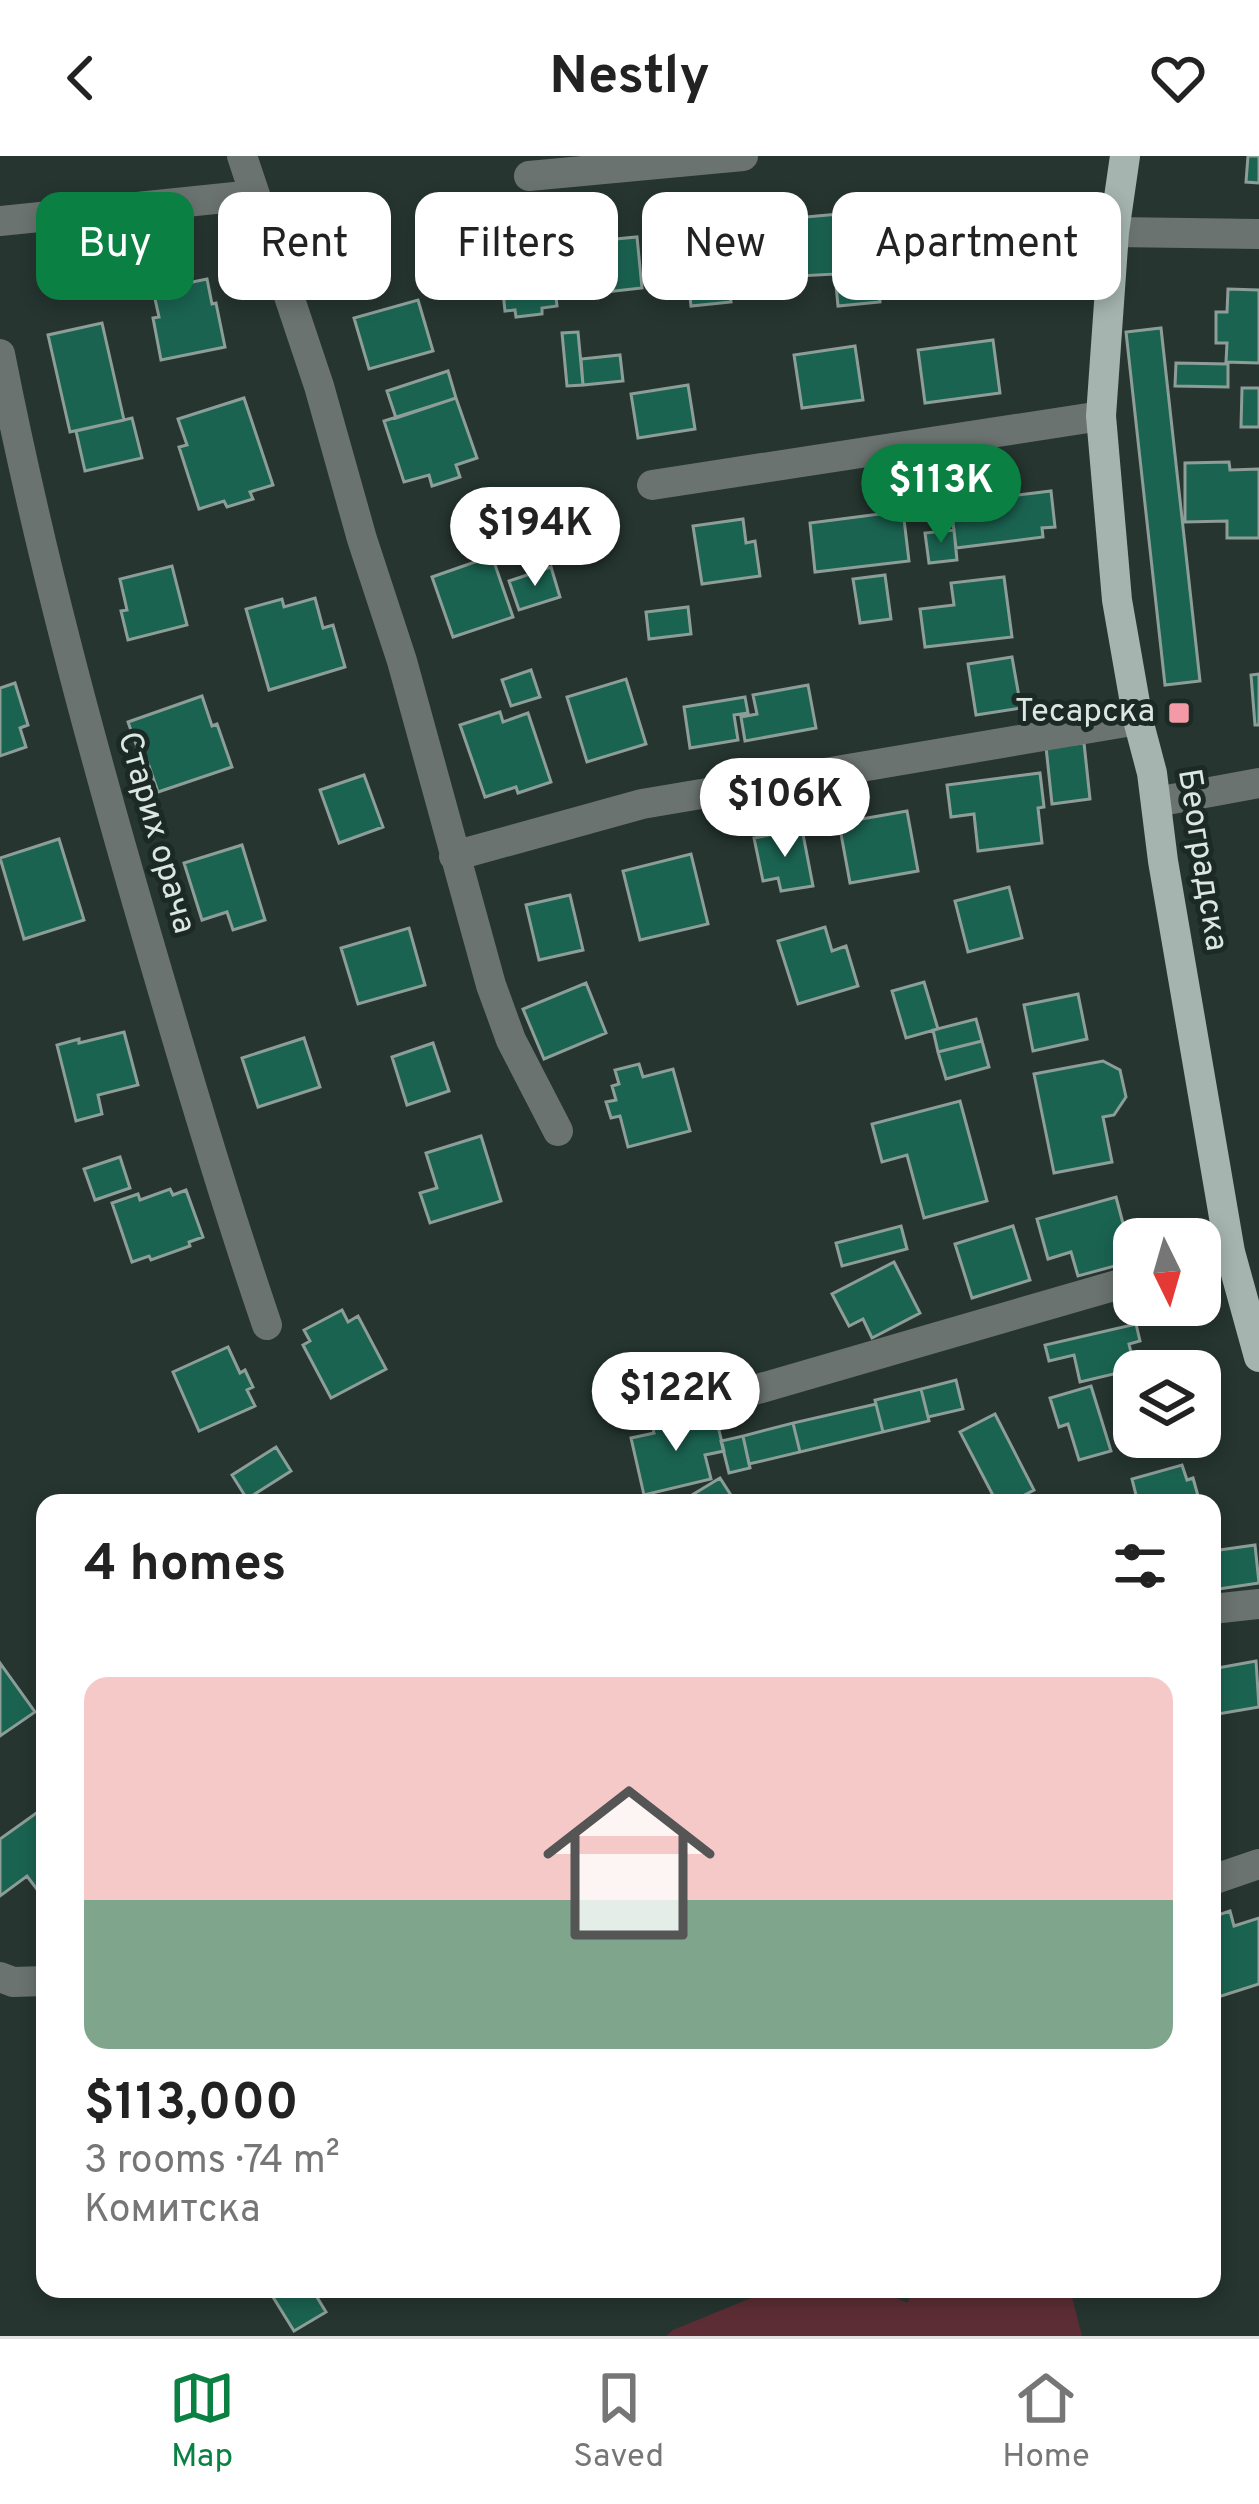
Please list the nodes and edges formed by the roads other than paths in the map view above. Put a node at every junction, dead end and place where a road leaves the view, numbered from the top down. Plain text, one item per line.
1 (242, 156) edge
2 (743, 156) edge
3 (1125, 156) edge
4 (530, 176) dead end
5 (253, 192) edge
6 (1120, 192) edge
7 (218, 199) edge
8 (0, 221) edge
9 (1121, 232) edge
10 (1259, 234) edge
11 (290, 300) edge
12 (1109, 300) edge
13 (0, 354) edge
14 (1101, 416) junction
15 (652, 484) dead end
16 (1138, 720) junction
17 (1259, 783) edge
18 (1156, 802) junction
19 (454, 856) junction
20 (558, 1130) dead end
21 (1230, 1252) junction
22 (1221, 1255) edge
23 (1113, 1286) edge
24 (267, 1325) dead end
25 (1259, 1357) edge
26 (744, 1393) dead end
27 (1259, 1604) edge
28 (1221, 1608) edge
29 (1259, 1864) edge
30 (1221, 1877) edge
31 (0, 1977) edge
32 (36, 1981) edge

1 - 5 street
2 - 4 street
3 - 6 main road, Београдска
7 - 8 street
9 - 10 street
11 - 19 street
12 - 14 main road, Београдска
13 - 24 street, Старих орача
14 - 15 street
14 - 16 main road, Београдска
16 - 18 main road, Београдска
16 - 19 street
17 - 18 street
18 - 21 main road, Београдска
19 - 20 street
21 - 22 street
21 - 25 main road, Београдска
23 - 26 street
27 - 28 street
29 - 30 street
31 - 32 street

